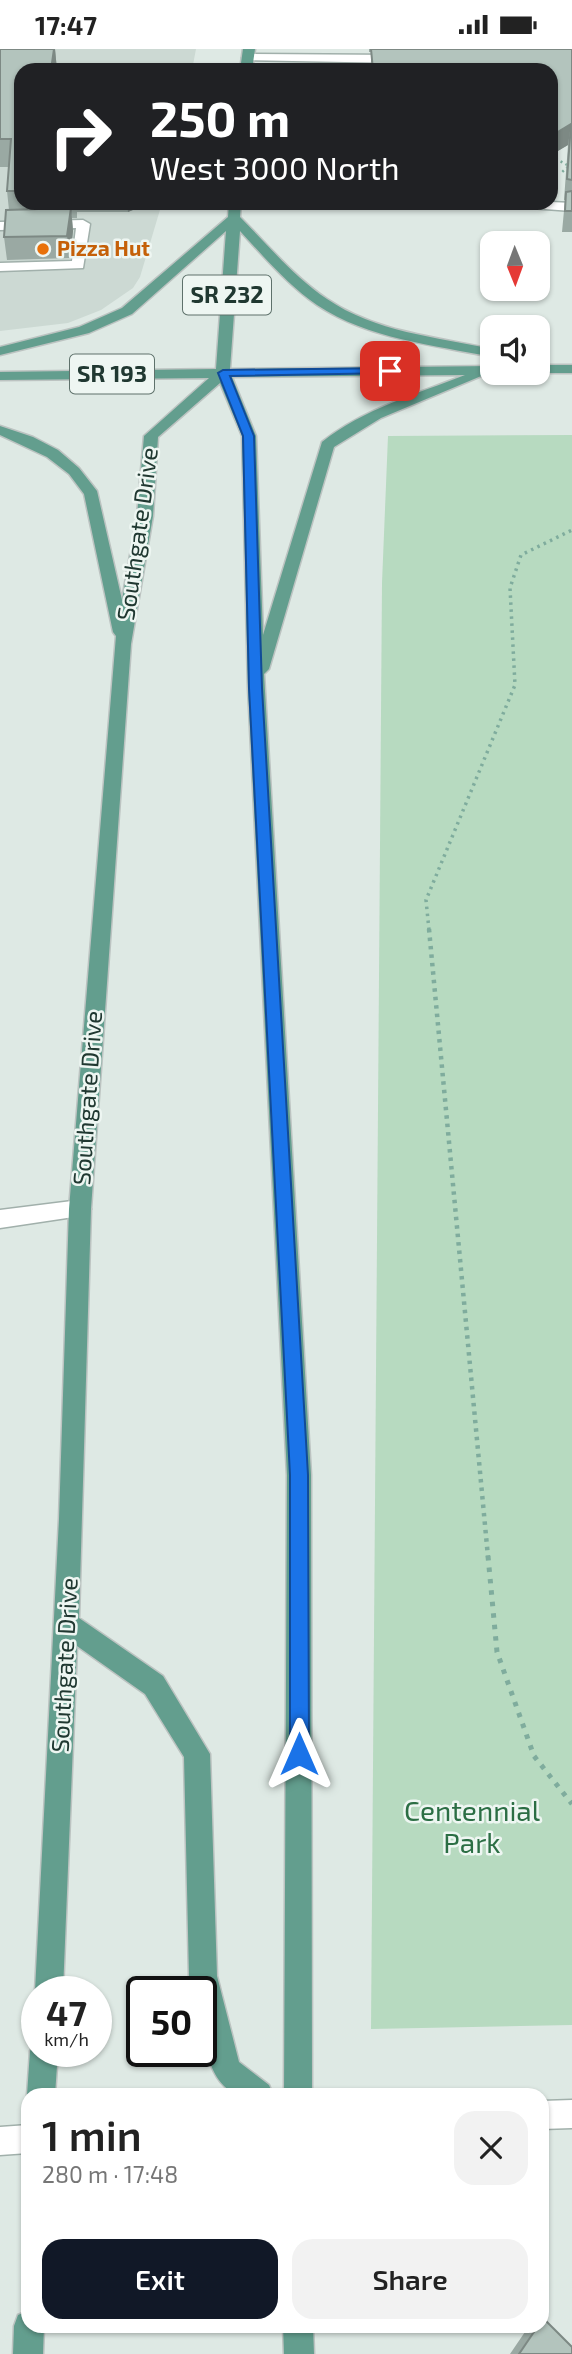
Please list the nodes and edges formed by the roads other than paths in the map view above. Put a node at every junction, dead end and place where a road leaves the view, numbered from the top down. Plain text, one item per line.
1 (248, 59) edge
2 (413, 59) edge
3 (235, 210) edge
4 (234, 218) junction
5 (0, 226) edge
6 (0, 267) edge
7 (480, 350) edge
8 (0, 351) edge
9 (550, 366) edge
10 (550, 369) edge
11 (568, 369) edge
12 (480, 370) edge
13 (223, 373) junction
14 (480, 375) edge
15 (0, 376) edge
16 (0, 430) edge
17 (123, 644) junction
18 (256, 688) junction
19 (80, 1209) junction
20 (0, 1219) edge
21 (67, 1624) junction
22 (50, 1976) edge
23 (43, 2067) edge
24 (41, 2088) edge
25 (250, 2088) edge
26 (298, 2088) edge
27 (572, 2114) edge
28 (549, 2115) edge
29 (21, 2140) edge
30 (0, 2141) edge
31 (29, 2333) edge
32 (298, 2333) edge
33 (28, 2354) edge
34 (299, 2354) edge

1 - 2 lane
3 - 4 main road, SR 232
4 - 7 main road
4 - 8 main road
4 - 13 main road, SR 232
5 - 6 lane
9 - 11 main road
10 - 11 main road
12 - 13 main road, SR 193
13 - 15 main road, SR 193
13 - 17 main road, Southgate Drive
13 - 18 main road, SR 232
14 - 18 main road
16 - 17 main road
17 - 19 main road, Southgate Drive
18 - 26 main road, SR 232
19 - 20 lane
19 - 21 main road, Southgate Drive
21 - 22 main road, Southgate Drive
21 - 25 main road
23 - 24 main road
27 - 28 lane
29 - 30 lane
31 - 33 main road
32 - 34 main road

